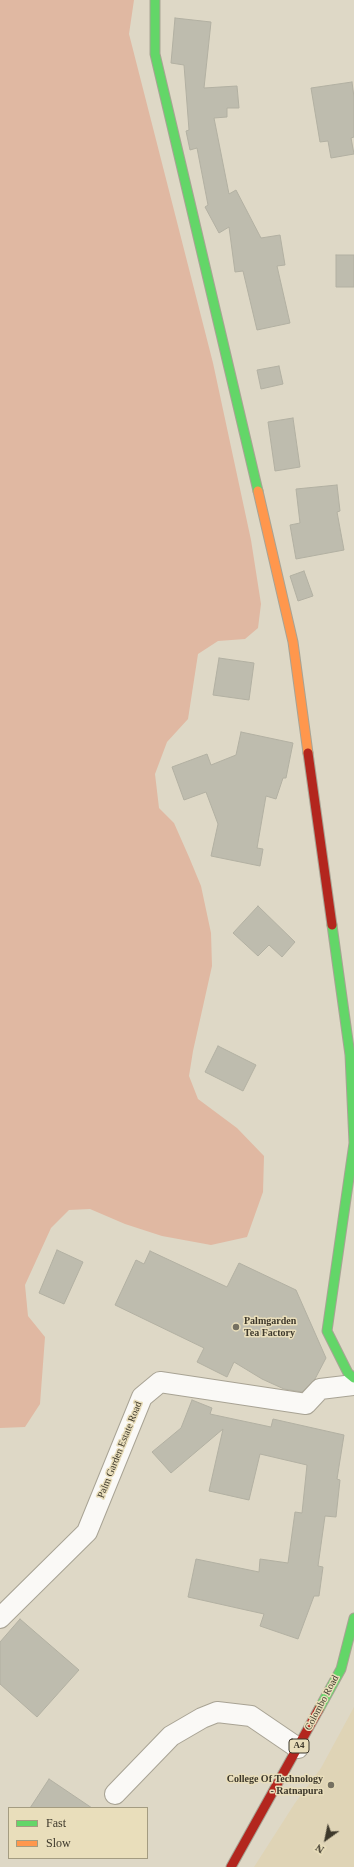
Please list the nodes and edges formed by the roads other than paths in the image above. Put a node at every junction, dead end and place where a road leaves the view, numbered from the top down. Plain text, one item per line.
1 (155, 0) edge
2 (354, 1378) edge
3 (354, 1385) edge
4 (0, 1618) edge
5 (354, 1618) edge
6 (298, 1748) junction
7 (115, 1794) dead end
8 (231, 1867) edge

1 - 2 main road
3 - 4 street, Palm Garden Estate Road
5 - 6 main road, Colombo Road / A4
6 - 7 street
6 - 8 main road, Colombo Road / A4

